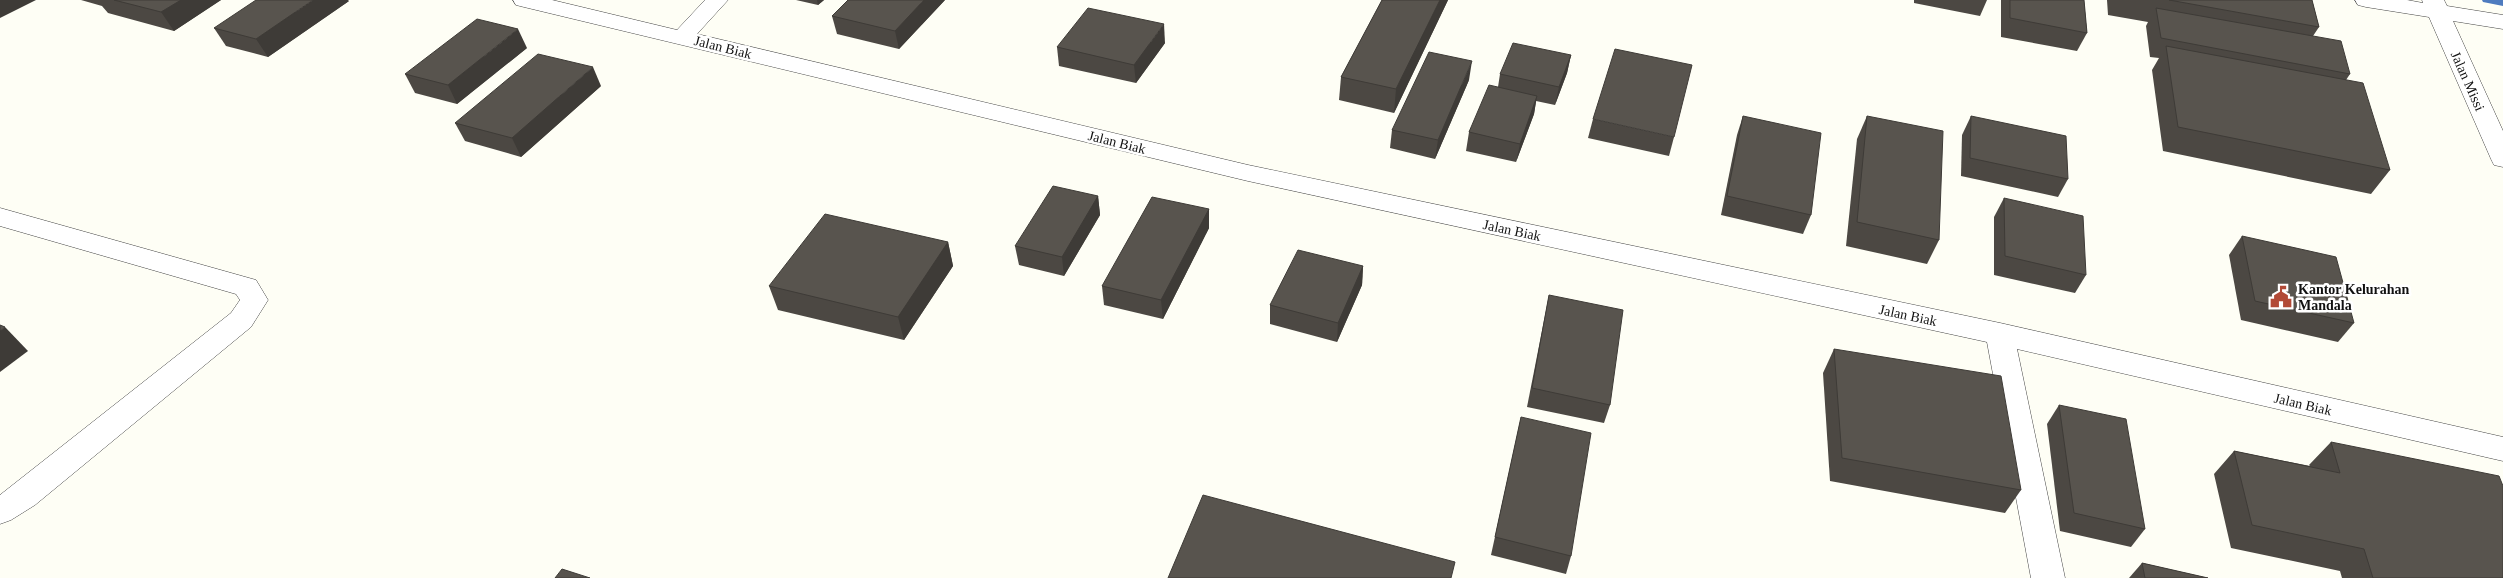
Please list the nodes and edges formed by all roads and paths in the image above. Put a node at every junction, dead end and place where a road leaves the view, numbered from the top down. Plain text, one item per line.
1 (524, 0) edge
2 (717, 0) edge
3 (2366, 0) edge
4 (2435, 5) edge
5 (2503, 22) edge
6 (682, 37) junction
7 (2503, 160) edge
8 (0, 216) edge
9 (2000, 334) junction
10 (2503, 449) edge
11 (0, 511) edge
12 (2048, 578) edge

1 - 6 street, Jalan Biak
2 - 6 street
3 - 4 street
4 - 5 street
4 - 7 street, Jalan Missi
6 - 9 street, Jalan Biak
8 - 11 street
9 - 10 street, Jalan Biak
9 - 12 street

